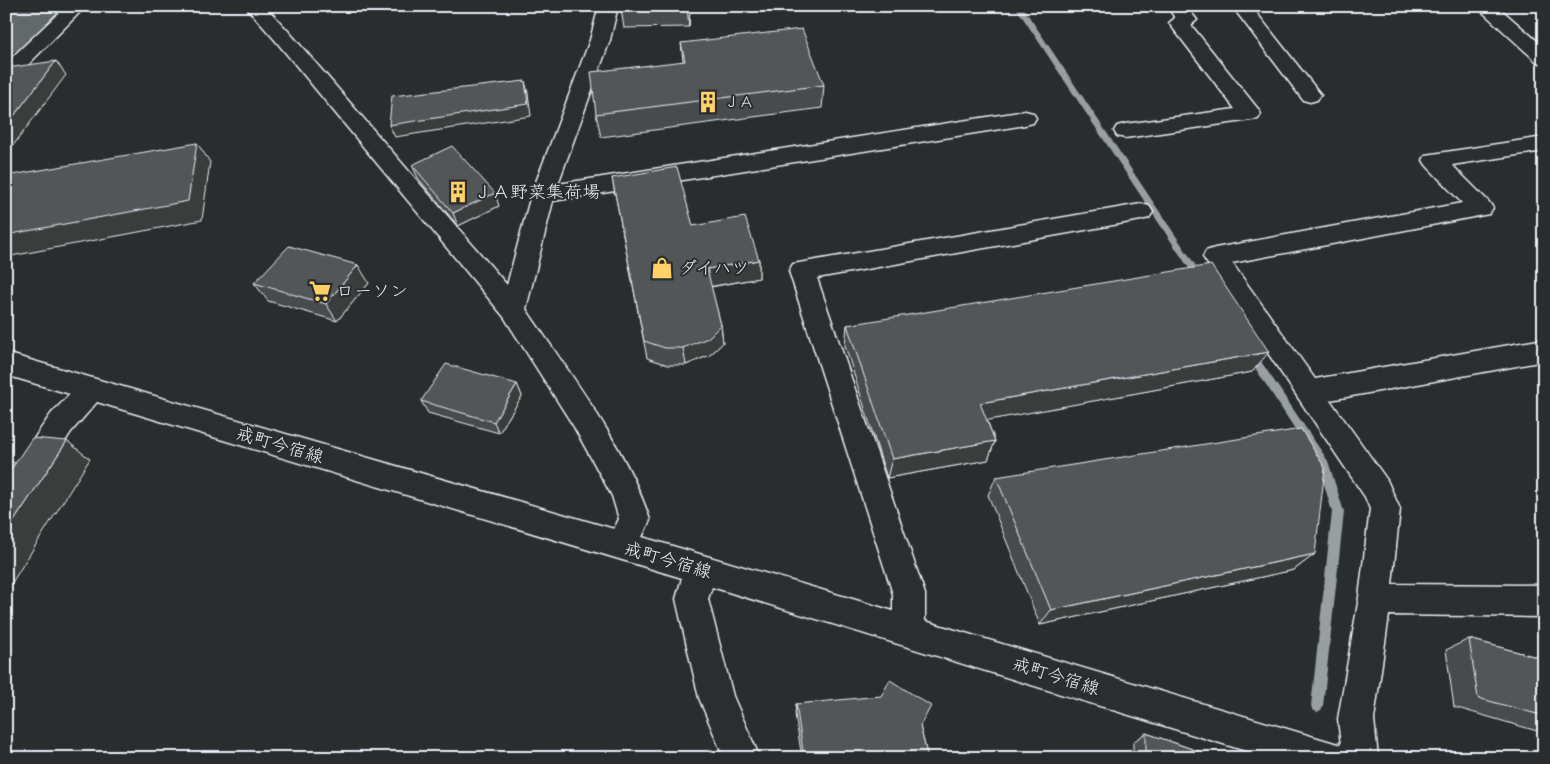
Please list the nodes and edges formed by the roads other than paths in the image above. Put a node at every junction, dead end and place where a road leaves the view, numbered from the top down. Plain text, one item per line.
1 (77, 6) edge
2 (254, 6) edge
3 (609, 6) edge
4 (1176, 6) edge
5 (1241, 6) edge
6 (1485, 6) edge
7 (1544, 58) edge
8 (6, 76) edge
9 (1310, 95) dead end
10 (1025, 118) dead end
11 (1125, 131) dead end
12 (1544, 144) edge
13 (543, 195) junction
14 (1141, 212) dead end
15 (513, 310) junction
16 (1544, 350) edge
17 (6, 364) edge
18 (91, 390) junction
19 (1309, 392) junction
20 (6, 505) edge
21 (622, 546) junction
22 (701, 569) junction
23 (1375, 597) junction
24 (1544, 601) edge
25 (909, 632) junction
26 (742, 758) edge
27 (1329, 758) edge
28 (1360, 758) edge

1 - 8 street
2 - 15 street
3 - 13 street
4 - 11 street
5 - 9 street
6 - 7 street
10 - 13 street
12 - 19 street
13 - 15 street
14 - 25 street
15 - 21 street
16 - 19 street
17 - 18 street, 戒町今宿線
18 - 20 street
18 - 21 street, 戒町今宿線
19 - 23 street
21 - 22 street, 戒町今宿線
22 - 25 street, 戒町今宿線
22 - 26 street
23 - 24 street
23 - 28 street
25 - 27 street, 戒町今宿線

